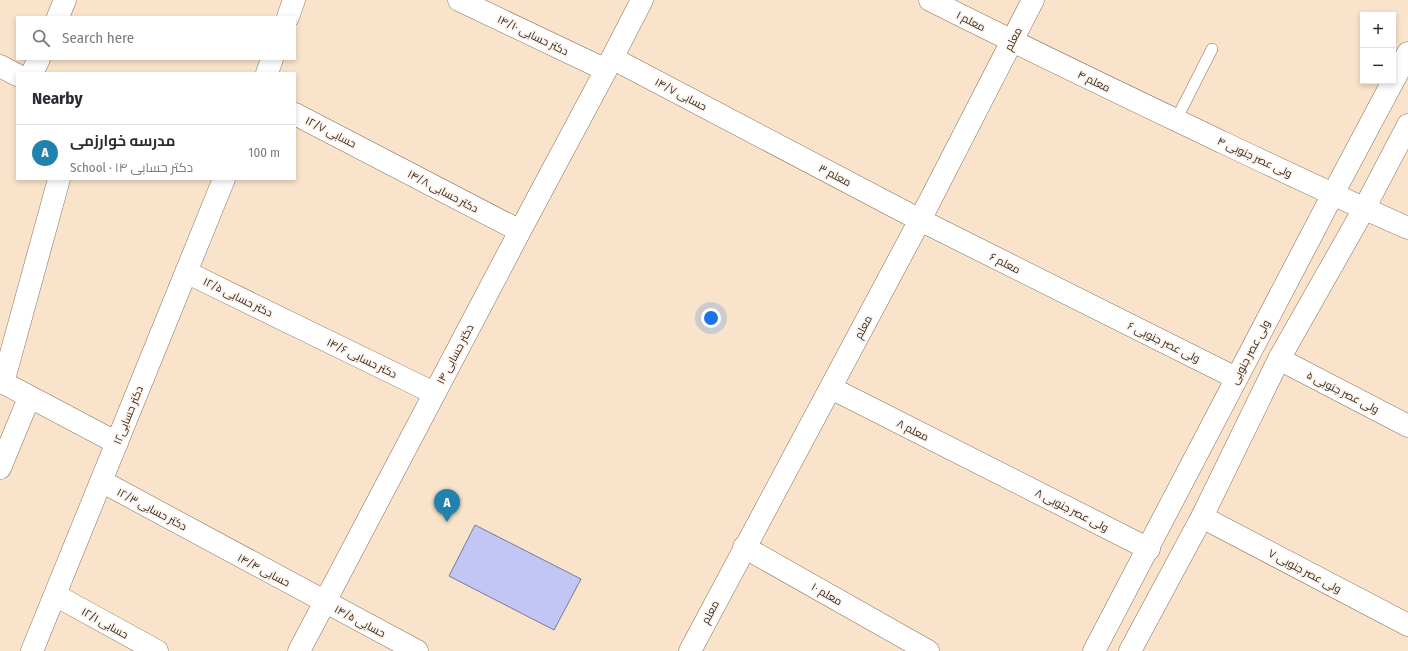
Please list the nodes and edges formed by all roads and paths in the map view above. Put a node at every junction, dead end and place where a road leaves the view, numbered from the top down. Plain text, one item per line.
1 (65, 0) edge
2 (294, 0) edge
3 (459, 0) edge
4 (642, 0) edge
5 (930, 0) edge
6 (1033, 0) edge
7 (58, 16) edge
8 (288, 16) edge
9 (1012, 42) junction
10 (1212, 49) dead end
11 (1408, 53) edge
12 (38, 60) edge
13 (272, 60) edge
14 (609, 64) junction
15 (0, 66) edge
16 (32, 72) edge
17 (266, 72) edge
18 (16, 74) edge
19 (296, 115) edge
20 (1176, 120) junction
21 (1408, 125) edge
22 (750, 130) joint
23 (366, 151) joint
24 (59, 180) edge
25 (224, 180) edge
26 (1333, 194) junction
27 (1364, 209) junction
28 (920, 220) junction
29 (1408, 228) edge
30 (520, 231) junction
31 (186, 272) junction
32 (1091, 306) joint
33 (290, 322) joint
34 (1279, 359) junction
35 (1236, 378) junction
36 (2, 382) edge
37 (831, 388) junction
38 (434, 393) junction
39 (29, 398) junction
40 (1408, 426) edge
41 (117, 443) junction
42 (0, 468) edge
43 (995, 472) joint
44 (101, 481) junction
45 (1202, 516) junction
46 (204, 537) joint
47 (744, 547) junction
48 (1149, 549) junction
49 (55, 595) junction
50 (324, 602) junction
51 (1408, 625) edge
52 (919, 646) edge
53 (156, 650) edge
54 (32, 651) edge
55 (299, 651) edge
56 (417, 651) edge
57 (690, 651) edge
58 (1094, 651) edge
59 (1130, 651) edge

1 - 7 street
2 - 8 street
3 - 14 street, دکتر حسابی ۱۴/۱۰
4 - 14 street, دکتر حسابی ۱۴
5 - 9 street, معلم ۱
6 - 9 street, معلم
9 - 20 street, معلم ۴
9 - 28 street, معلم
10 - 20 lane
11 - 26 street, ولی عصر جنوبی
12 - 16 street
13 - 17 street
14 - 22 street, حسابی ۱۴/۷
14 - 30 street, دکتر حسابی ۱۴
15 - 18 street
19 - 23 street, حسابی ۱۲/۷
20 - 26 street, ولی عصر جنوبی ۴
21 - 27 street
22 - 28 street, معلم ۳
23 - 30 street, دکتر حسابی ۱۴/۸
24 - 36 street
25 - 31 street, دکتر حسابی۱۲
26 - 27 street, ولی عصر جنوبی ۴
26 - 35 street, ولی عصر جنوبی
27 - 29 street, ولی عصر جنوبی ۴
27 - 34 street
28 - 32 street, معلم ۶
28 - 37 street, معلم
30 - 38 street, دکتر حسابی ۱۴
31 - 33 street, دکتر حسابی ۱۲/۵
31 - 41 street, دکتر حسابی۱۲
32 - 35 street, ولی عصر جنوبی ۶
33 - 38 street, دکتر حسابی ۱۴/۶
34 - 40 street, ولی عصر جنوبی ۵
34 - 45 street
35 - 48 street, ولی عصر جنوبی
36 - 39 street
37 - 43 street, معلم ۸
37 - 47 street, معلم
38 - 50 street, دکتر حسابی ۱۴
39 - 41 street
39 - 42 street
41 - 44 street, دکتر حسابی۱۲
43 - 48 street, ولی عصر جنوبی ۸
44 - 46 street, دکتر حسابی ۱۲/۳
44 - 49 street, دکتر حسابی۱۲
45 - 51 street, ولی عصر جنوبی ۷
45 - 59 street
46 - 50 street, حسابی ۱۴/۴
47 - 52 street, معلم ۱۰
47 - 57 street, معلم
48 - 58 street, ولی عصر جنوبی
49 - 53 street, حسابی ۱۲/۱
49 - 54 street, دکتر حسابی۱۲
50 - 55 street, دکتر حسابی ۱۴
50 - 56 street, حسابی ۱۴/۵

